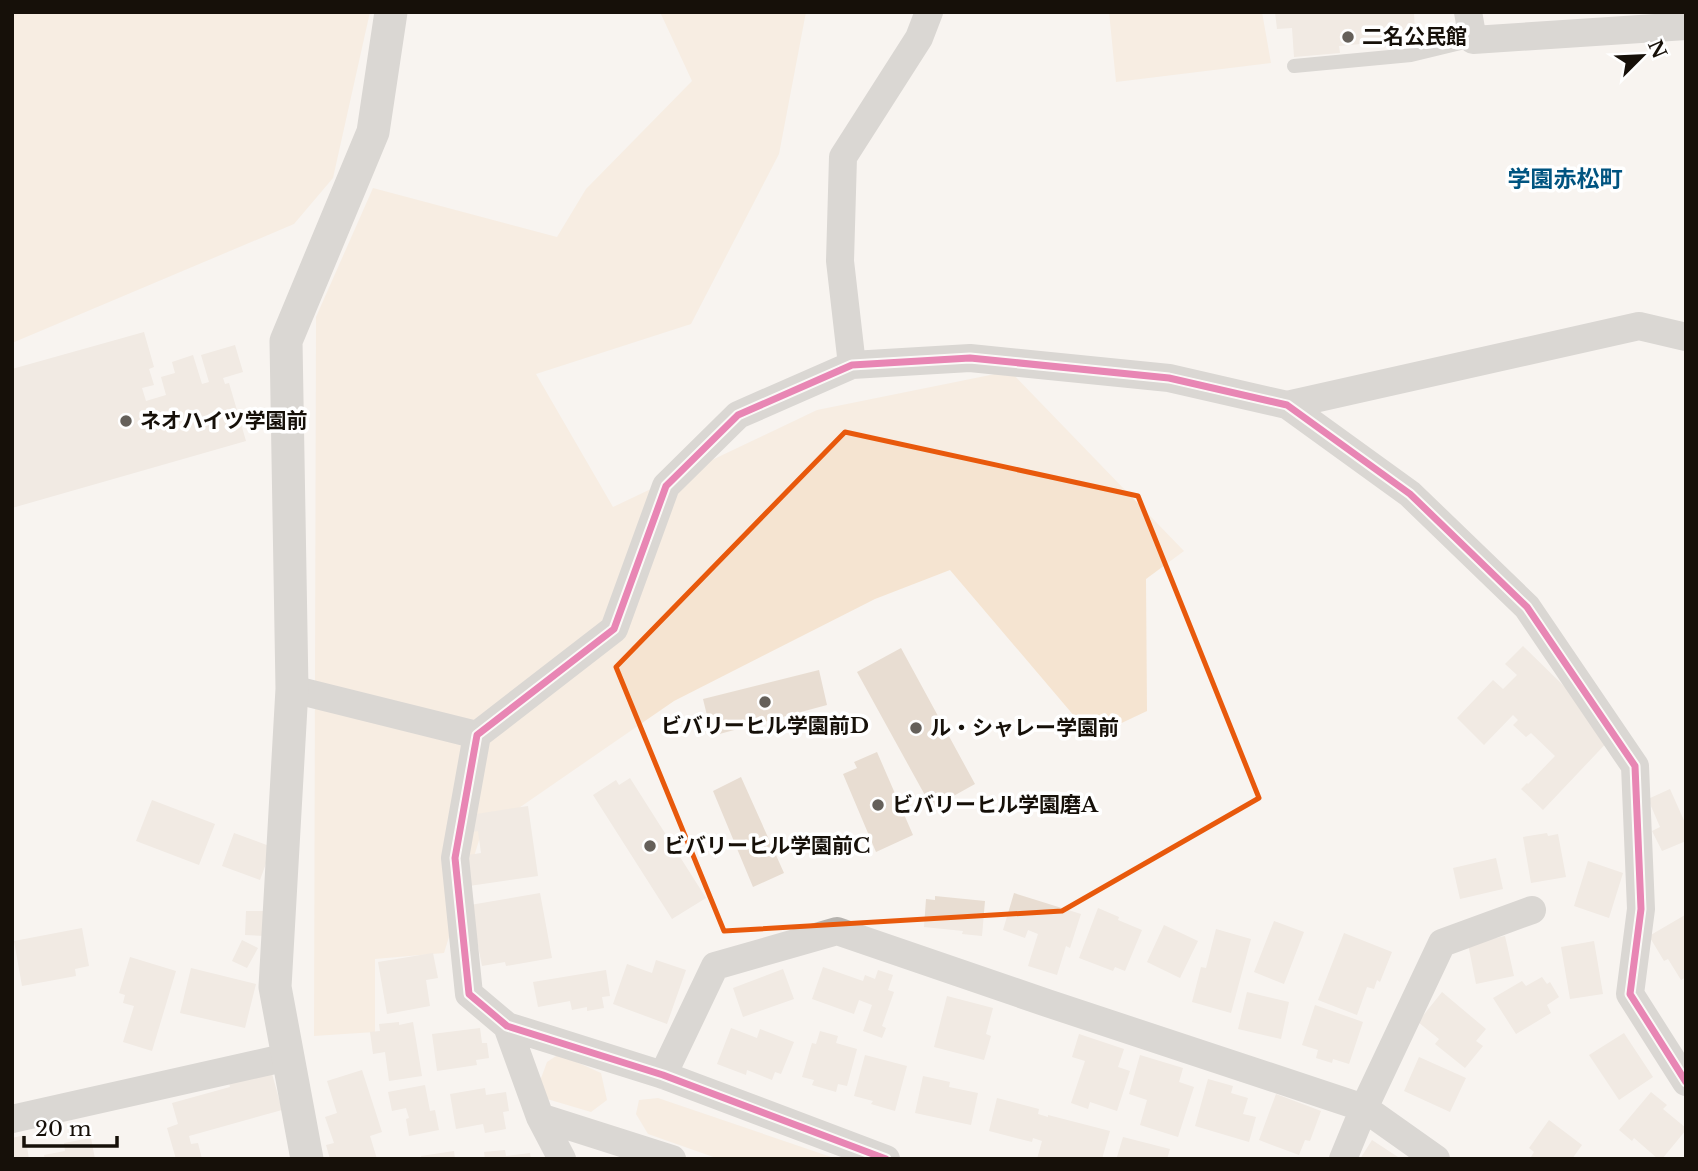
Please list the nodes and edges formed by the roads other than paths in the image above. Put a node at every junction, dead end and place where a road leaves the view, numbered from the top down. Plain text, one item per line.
1 (391, 12) edge
2 (929, 12) edge
3 (1471, 26) edge
4 (1686, 26) edge
5 (1294, 66) dead end
6 (1686, 337) edge
7 (852, 365) junction
8 (1287, 405) junction
9 (292, 689) junction
10 (477, 735) junction
11 (1532, 910) dead end
12 (506, 1026) junction
13 (288, 1057) junction
14 (663, 1075) junction
15 (1686, 1082) edge
16 (1364, 1108) junction
17 (540, 1117) junction
18 (12, 1119) edge
19 (307, 1159) edge
20 (562, 1159) edge
21 (671, 1159) edge
22 (886, 1159) edge
23 (1343, 1159) edge
24 (1436, 1159) edge

1 - 9 street
2 - 7 street
3 - 4 street
3 - 5 lane
6 - 8 street
7 - 8 street
7 - 10 street
8 - 15 street
9 - 10 street
9 - 13 street
10 - 12 street
11 - 16 street
12 - 14 street
12 - 17 street
13 - 18 street
13 - 19 street
14 - 16 street
14 - 22 street
16 - 23 street
16 - 24 street
17 - 20 street
17 - 21 street

